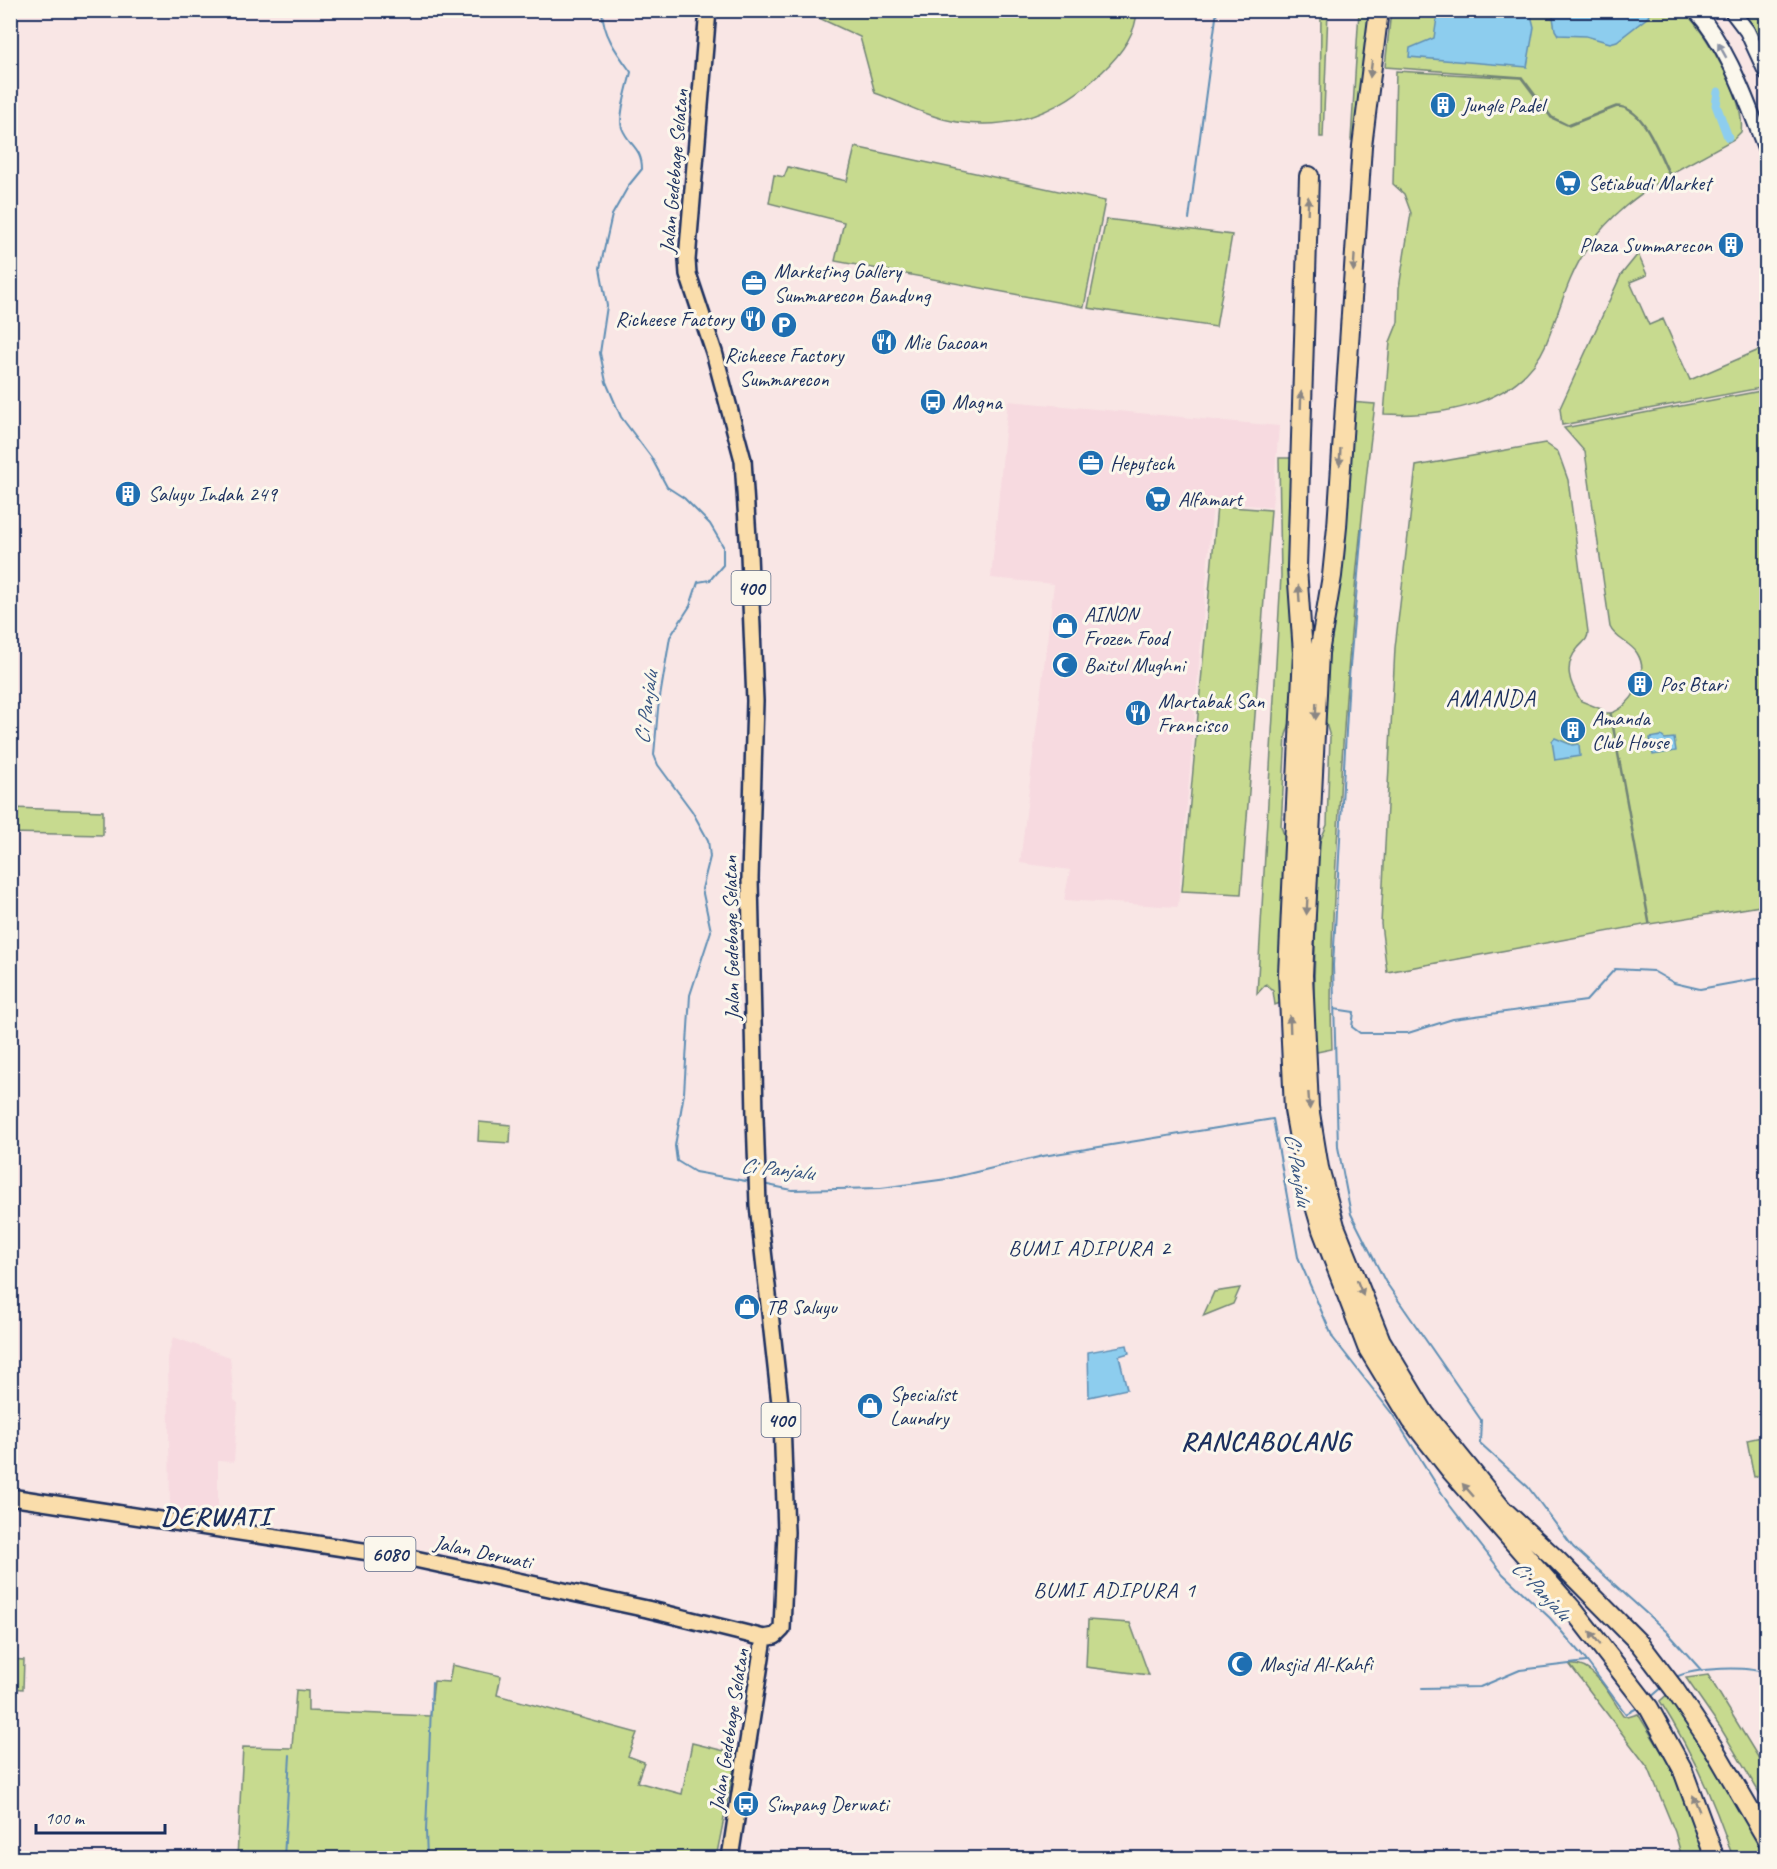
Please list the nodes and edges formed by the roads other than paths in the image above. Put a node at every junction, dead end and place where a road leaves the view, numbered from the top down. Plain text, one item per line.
1 (708, 10) edge
2 (1379, 10) edge
3 (1695, 10) edge
4 (1731, 10) edge
5 (1767, 72) edge
6 (1767, 150) edge
7 (1309, 176) dead end
8 (1311, 653) junction
9 (10, 1497) edge
10 (764, 1638) junction
11 (1767, 1838) edge
12 (730, 1858) edge
13 (1715, 1858) edge

1 - 10 main road, Jalan Gedebage Selatan / 400
2 -> 8 highway
6 -> 3 main road
4 - 5 main road
8 -> 7 highway
8 -> 11 highway
13 -> 8 highway
9 - 10 main road, Jalan Derwati / 6080
10 - 12 main road, Jalan Gedebage Selatan

